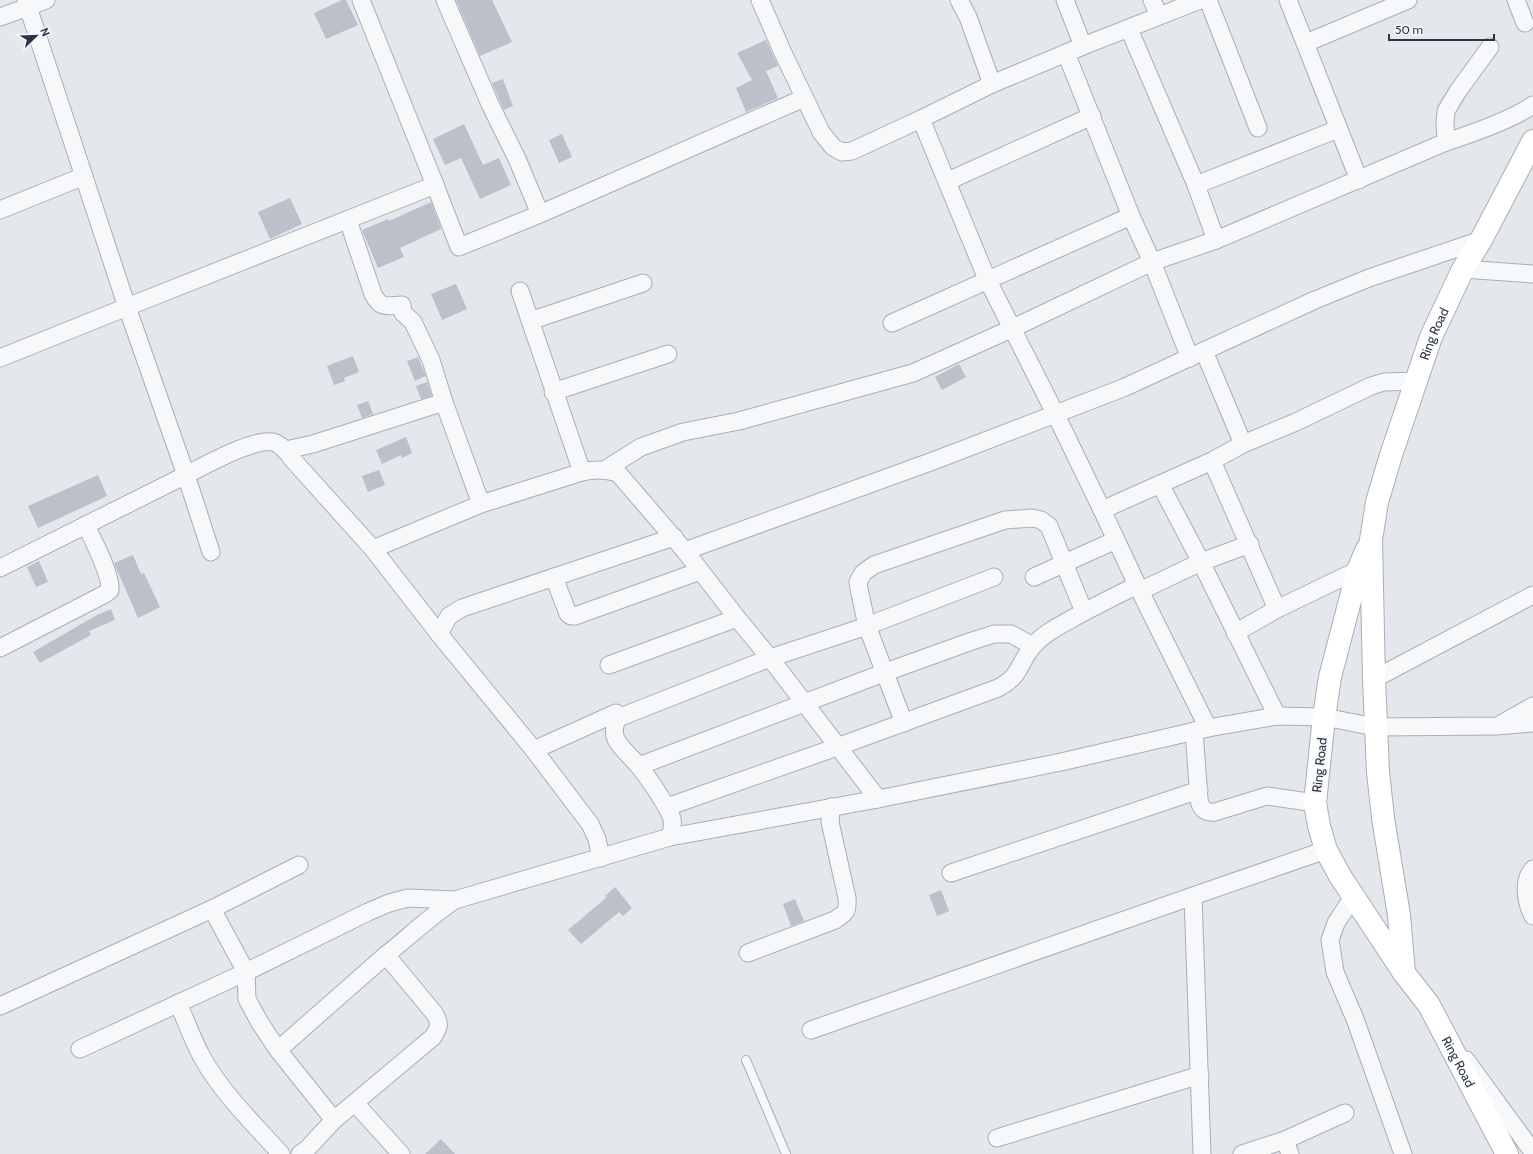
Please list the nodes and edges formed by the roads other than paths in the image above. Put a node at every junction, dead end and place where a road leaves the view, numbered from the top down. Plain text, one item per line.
1 (46, 0) edge
2 (361, 0) edge
3 (446, 0) edge
4 (760, 0) edge
5 (959, 0) edge
6 (1065, 0) edge
7 (1152, 0) edge
8 (1200, 0) edge
9 (1208, 0) edge
10 (1288, 0) edge
11 (1408, 0) edge
12 (1516, 0) edge
13 (27, 4) edge
14 (1159, 16) junction
15 (0, 17) edge
16 (1525, 23) dead end
17 (1129, 29) junction
18 (1306, 42) junction
19 (1083, 46) junction
20 (1490, 47) dead end
21 (1066, 53) junction
22 (992, 84) junction
23 (804, 98) junction
24 (1533, 105) edge
25 (1092, 116) junction
26 (921, 119) junction
27 (1258, 128) dead end
28 (1338, 129) junction
29 (1533, 141) edge
30 (1446, 142) junction
31 (84, 176) junction
32 (1359, 180) junction
33 (948, 181) junction
34 (1196, 185) junction
35 (435, 186) junction
36 (0, 210) edge
37 (540, 214) junction
38 (1131, 216) junction
39 (348, 220) junction
40 (1216, 240) junction
41 (1481, 240) junction
42 (1152, 262) junction
43 (1463, 269) junction
44 (1533, 274) edge
45 (987, 279) junction
46 (643, 283) dead end
47 (520, 291) dead end
48 (127, 307) junction
49 (530, 321) junction
50 (892, 323) dead end
51 (1011, 329) junction
52 (668, 354) dead end
53 (1197, 354) junction
54 (0, 358) edge
55 (1416, 381) junction
56 (553, 392) junction
57 (444, 402) junction
58 (1055, 413) junction
59 (1243, 444) junction
60 (286, 450) junction
61 (1212, 461) junction
62 (606, 470) junction
63 (582, 472) junction
64 (186, 475) junction
65 (1160, 484) junction
66 (481, 504) junction
67 (1102, 510) junction
68 (86, 525) junction
69 (674, 537) junction
70 (1116, 540) junction
71 (1371, 540) junction
72 (1250, 544) junction
73 (373, 549) junction
74 (685, 551) junction
75 (211, 552) dead end
76 (1201, 562) junction
77 (1063, 563) junction
78 (0, 568) edge
79 (1358, 570) junction
80 (700, 571) junction
81 (554, 577) junction
82 (994, 577) dead end
83 (1034, 577) dead end
84 (1138, 588) junction
85 (1533, 594) edge
86 (1277, 610) junction
87 (1084, 612) junction
88 (737, 618) junction
89 (867, 626) junction
90 (1236, 633) junction
91 (439, 634) junction
92 (1033, 646) junction
93 (0, 648) edge
94 (770, 658) junction
95 (609, 665) dead end
96 (886, 672) junction
97 (1374, 679) junction
98 (804, 703) junction
99 (1533, 706) edge
100 (616, 714) dead end
101 (1277, 716) junction
102 (1324, 717) junction
103 (904, 723) junction
104 (1533, 723) edge
105 (1497, 726) junction
106 (1375, 727) junction
107 (1201, 729) junction
108 (837, 747) junction
109 (534, 750) junction
110 (639, 766) junction
111 (1199, 790) junction
112 (878, 799) junction
113 (1315, 803) junction
114 (831, 806) junction
115 (666, 807) junction
116 (670, 837) junction
117 (1326, 850) junction
118 (600, 858) junction
119 (299, 865) dead end
120 (1533, 869) edge
121 (951, 873) dead end
122 (1193, 896) junction
123 (1353, 897) junction
124 (455, 900) junction
125 (212, 909) junction
126 (1533, 916) edge
127 (748, 953) dead end
128 (386, 955) junction
129 (246, 972) junction
130 (1404, 973) junction
131 (178, 1003) junction
132 (0, 1006) edge
133 (1436, 1018) junction
134 (811, 1030) dead end
135 (80, 1049) dead end
136 (278, 1050) junction
137 (746, 1060) dead end
138 (1200, 1075) junction
139 (355, 1103) junction
140 (1345, 1113) dead end
141 (334, 1120) junction
142 (997, 1138) dead end
143 (1287, 1147) edge
144 (306, 1152) edge
145 (1533, 1152) edge
146 (280, 1154) edge
147 (401, 1154) edge
148 (786, 1154) edge
149 (1202, 1154) edge
150 (1242, 1154) edge
151 (1402, 1154) edge
152 (1507, 1154) edge

1 - 13 street
2 - 35 street
3 - 37 street
4 - 23 street
5 - 22 street
6 - 19 street
7 - 14 street
8 - 14 street
9 - 27 street
10 - 18 street
11 - 18 street
12 - 16 street
13 - 15 street
13 - 31 street
14 - 17 street
17 - 19 street
17 - 34 street
18 - 28 street
19 - 21 street
20 - 30 street
21 - 22 street
21 - 25 street
22 - 26 street
23 - 26 street
23 - 37 street
24 - 30 street
25 - 33 street
25 - 38 street
26 - 33 street
28 - 32 street
28 - 34 street
29 - 41 main road, Ring Road
30 - 32 street
31 - 36 street
31 - 48 street
32 - 40 street
33 - 45 street
34 - 40 street
35 - 37 street
35 - 39 street
38 - 42 street
38 - 45 street
39 - 48 street
39 - 57 street
40 - 42 street
41 - 43 main road, Ring Road
41 - 53 street
42 - 51 street
42 - 53 street
43 - 44 street
43 - 55 main road, Ring Road
45 - 50 street
45 - 51 street
46 - 49 street
47 - 49 street
48 - 54 street
48 - 64 street
49 - 56 street
51 - 58 street
51 - 62 street
52 - 56 street
53 - 58 street
53 - 59 street
55 - 59 street
55 - 71 main road, Ring Road
56 - 63 street
57 - 60 street
57 - 66 street
58 - 67 street
58 - 74 street
59 - 61 street
60 - 64 street
60 - 73 street
61 - 65 street
61 - 72 street
62 - 63 street
62 - 69 street
63 - 66 street
64 - 68 street
64 - 75 street
65 - 67 street
65 - 76 street
66 - 73 street
67 - 70 street
68 - 78 street
68 - 93 street
69 - 74 street
69 - 81 street
70 - 77 street
70 - 84 street
71 - 79 main road, Ring Road
71 - 97 main road, Ring Road
72 - 76 street
72 - 86 street
73 - 91 street
74 - 80 street
76 - 84 street
76 - 90 street
77 - 83 street
77 - 87 street
77 - 89 street
79 - 86 street
79 - 102 main road, Ring Road
80 - 81 street
80 - 88 street
81 - 91 street
82 - 89 street
84 - 87 street
84 - 107 street
85 - 97 street
86 - 90 street
87 - 92 street
88 - 94 street
88 - 95 street
89 - 94 street
89 - 96 street
90 - 101 street
91 - 109 street
92 - 96 street
92 - 103 street
94 - 98 street
94 - 110 street
96 - 98 street
96 - 103 street
97 - 106 main road, Ring Road
98 - 108 street
98 - 110 street
99 - 105 street
100 - 109 street
101 - 102 street
101 - 107 street
102 - 106 street
102 - 113 main road, Ring Road
103 - 108 street
104 - 105 street
105 - 106 street
106 - 130 main road, Ring Road
107 - 111 street
107 - 112 street
108 - 112 street
108 - 115 street
109 - 118 street
110 - 115 street
111 - 113 street
111 - 121 street
112 - 114 street
113 - 117 main road, Ring Road
114 - 116 street
114 - 127 street
115 - 116 street
116 - 118 street
117 - 122 street
117 - 123 main road, Ring Road
118 - 124 street
119 - 125 street
120 - 126 street
122 - 134 street
122 - 138 street
123 - 130 main road, Ring Road
123 - 151 street
124 - 128 street
124 - 129 street
125 - 129 street
125 - 132 street
128 - 136 street
128 - 139 street
129 - 131 street
129 - 136 street
130 - 133 main road, Ring Road
131 - 135 street
131 - 146 street
133 - 145 street
133 - 152 main road, Ring Road
136 - 141 street
137 - 148 lane
138 - 142 street
138 - 149 street
139 - 141 street
139 - 147 street
140 - 143 street
141 - 144 street
143 - 150 street

